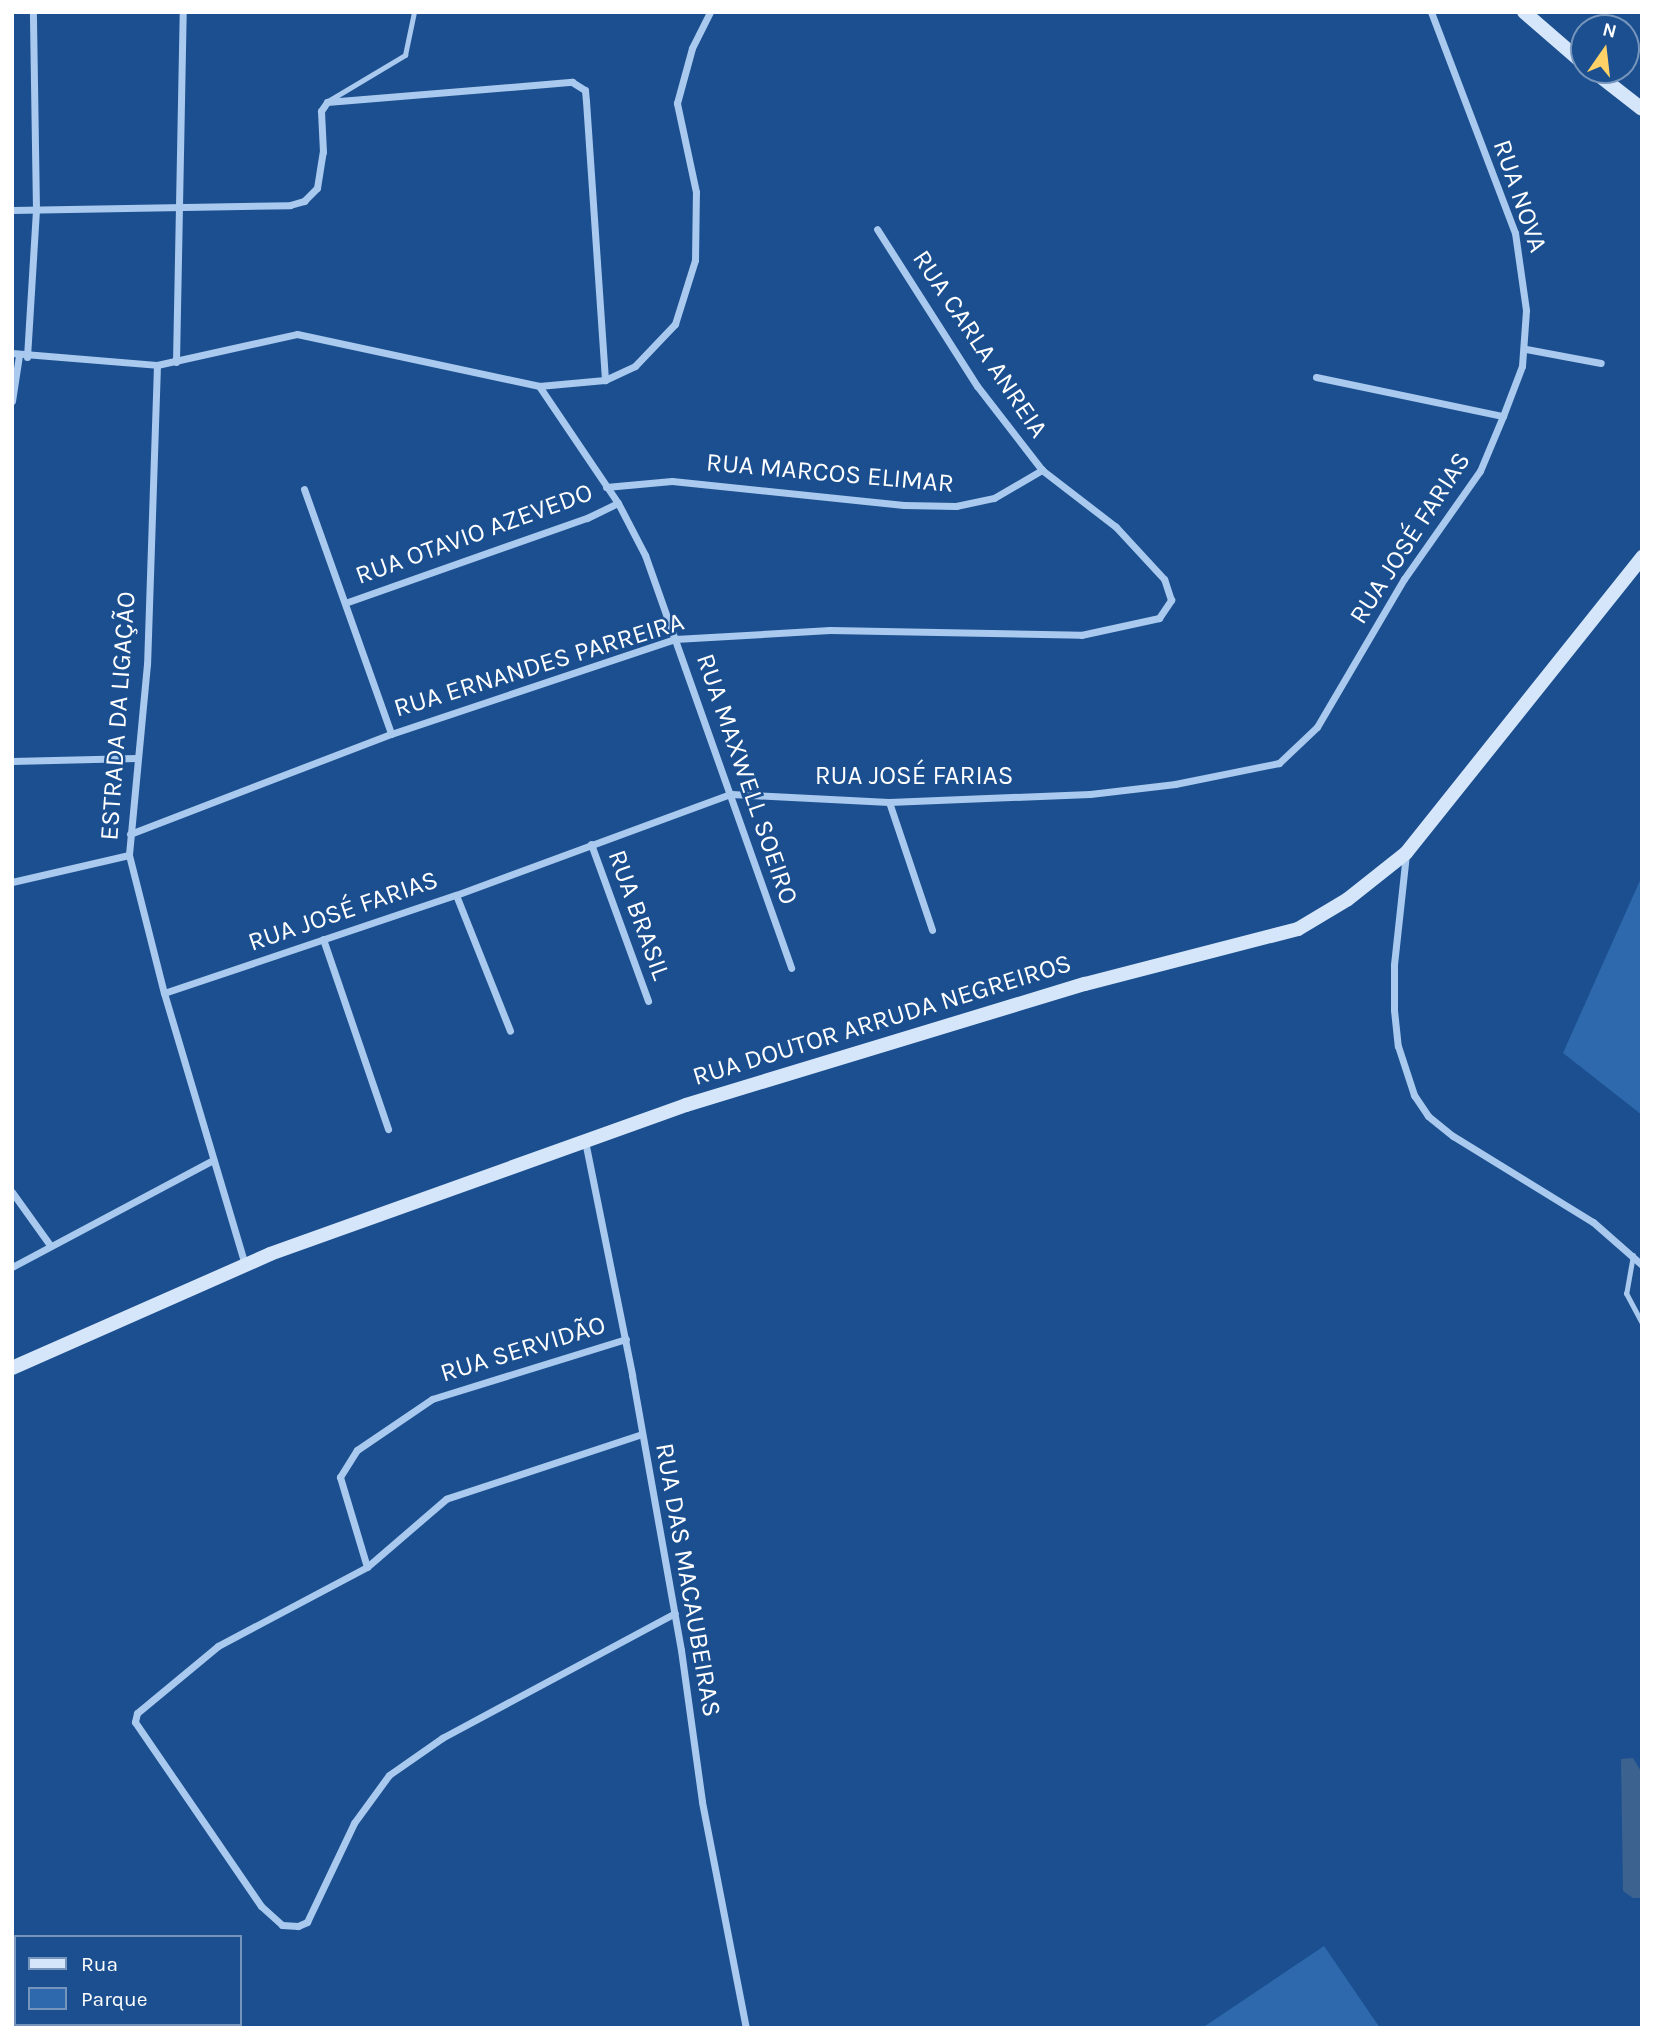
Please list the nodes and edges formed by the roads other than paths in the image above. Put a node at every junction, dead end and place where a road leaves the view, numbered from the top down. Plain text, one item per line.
1 (33, 12) edge
2 (183, 12) edge
3 (414, 12) edge
4 (710, 12) edge
5 (1431, 12) edge
6 (1524, 12) edge
7 (1570, 52) edge
8 (1610, 84) edge
9 (327, 102) junction
10 (1642, 109) edge
11 (177, 207) junction
12 (12, 210) edge
13 (36, 210) junction
14 (877, 229) dead end
15 (1526, 349) junction
16 (20, 355) edge
17 (176, 362) junction
18 (1601, 363) dead end
19 (158, 365) junction
20 (1316, 377) dead end
21 (605, 380) junction
22 (538, 386) junction
23 (12, 401) edge
24 (1503, 415) junction
25 (1042, 470) junction
26 (606, 487) junction
27 (304, 489) dead end
28 (618, 503) junction
29 (1642, 557) edge
30 (1172, 594) joint
31 (345, 603) junction
32 (676, 639) junction
33 (391, 734) junction
34 (136, 758) junction
35 (12, 761) edge
36 (731, 794) junction
37 (889, 802) junction
38 (130, 834) junction
39 (591, 844) junction
40 (1406, 853) junction
41 (129, 855) junction
42 (12, 883) edge
43 (456, 895) junction
44 (932, 930) dead end
45 (323, 939) junction
46 (791, 968) dead end
47 (164, 993) junction
48 (648, 1001) dead end
49 (510, 1031) dead end
50 (388, 1129) dead end
51 (585, 1141) junction
52 (213, 1160) junction
53 (12, 1192) edge
54 (50, 1245) junction
55 (1633, 1255) junction
56 (246, 1265) junction
57 (1642, 1265) edge
58 (12, 1268) edge
59 (1642, 1323) edge
60 (625, 1339) junction
61 (12, 1368) edge
62 (642, 1434) junction
63 (367, 1567) junction
64 (675, 1613) junction
65 (746, 2028) edge

1 - 13 street
2 - 11 street
3 - 9 lane
4 - 21 street
5 - 15 street, RUA NOVA
6 - 7 street
8 - 10 street
9 - 11 street
9 - 21 street
11 - 13 street
11 - 17 street
12 - 13 street
13 - 16 street
14 - 25 street, RUA CARLA ANREIA
15 - 18 street
15 - 24 street, RUA NOVA
16 - 19 street
16 - 23 street
17 - 19 street
17 - 22 street
19 - 34 street, ESTRADA DA LIGAÇÃO
20 - 24 street
21 - 22 street
22 - 26 street, RUA MAXWELL SOEIRO
24 - 37 street, RUA JOSÉ FARIAS
25 - 26 street, RUA MARCOS ELIMAR
25 - 30 street, RUA CARLA ANREIA
26 - 28 street, RUA MAXWELL SOEIRO
27 - 31 street
28 - 31 street, RUA OTAVIO AZEVEDO
28 - 32 street, RUA MAXWELL SOEIRO
29 - 40 street, RUA DOUTOR ARRUDA NEGREIROS
30 - 32 street, RUA ERNANDES PARREIRA
31 - 33 street
32 - 33 street, RUA ERNANDES PARREIRA
32 - 36 street, RUA MAXWELL SOEIRO
33 - 38 street, RUA ERNANDES PARREIRA
34 - 35 street
34 - 38 street, ESTRADA DA LIGAÇÃO
36 - 37 street, RUA JOSÉ FARIAS
36 - 39 street, RUA JOSÉ FARIAS
36 - 46 street, RUA MAXWELL SOEIRO
37 - 44 street
38 - 41 street, ESTRADA DA LIGAÇÃO
39 - 43 street, RUA JOSÉ FARIAS
39 - 48 street, RUA BRASIL
40 - 51 street, RUA DOUTOR ARRUDA NEGREIROS
40 - 55 street
41 - 42 street
41 - 47 street, ESTRADA DA LIGAÇÃO
43 - 45 street, RUA JOSÉ FARIAS
43 - 49 street
45 - 47 street, RUA JOSÉ FARIAS
45 - 50 street
47 - 52 street, ESTRADA DA LIGAÇÃO
51 - 56 street, RUA DOUTOR ARRUDA NEGREIROS
51 - 60 street, RUA DAS MACAUBEIRAS
52 - 54 street
52 - 56 street, ESTRADA DA LIGAÇÃO
53 - 54 street
54 - 58 street
55 - 57 street
55 - 59 lane
56 - 61 street, RUA DOUTOR ARRUDA NEGREIROS
60 - 62 street, RUA DAS MACAUBEIRAS
60 - 63 street, RUA SERVIDÃO
62 - 63 street
62 - 64 street, RUA DAS MACAUBEIRAS
63 - 64 street
64 - 65 street, RUA DAS MACAUBEIRAS

